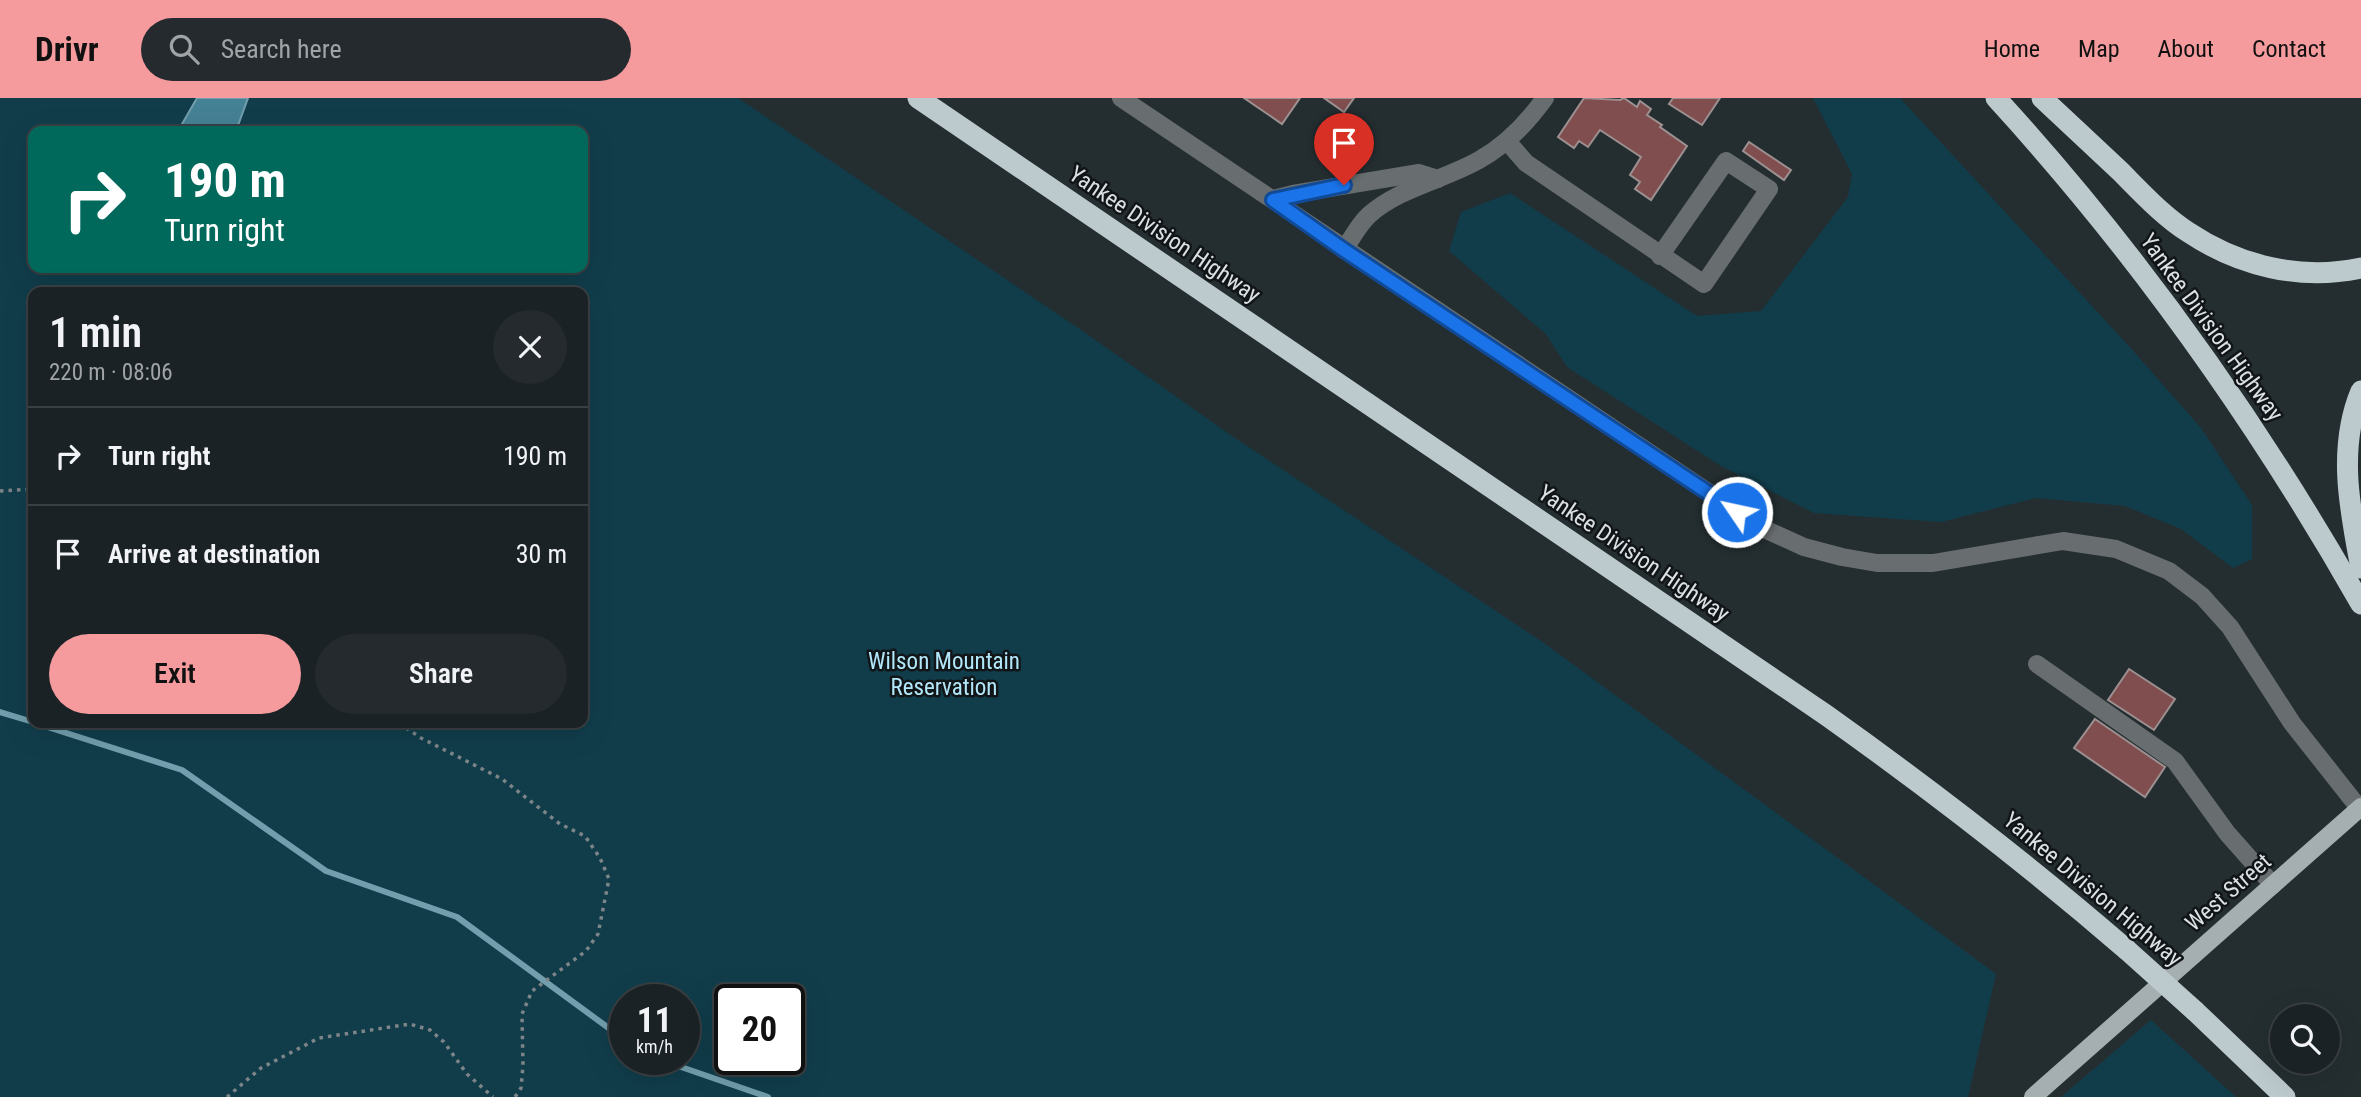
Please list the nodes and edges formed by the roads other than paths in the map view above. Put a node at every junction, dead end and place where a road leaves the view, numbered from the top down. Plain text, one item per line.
1 (918, 98) edge
2 (1121, 98) edge
3 (1545, 98) edge
4 (1996, 98) edge
5 (2042, 98) edge
6 (1142, 104) edge
7 (1507, 141) junction
8 (1438, 179) junction
9 (1273, 200) junction
10 (1344, 250) junction
11 (1660, 256) junction
12 (2361, 268) edge
13 (2361, 391) edge
14 (2361, 568) edge
15 (2361, 604) edge
16 (2037, 664) dead end
17 (2360, 807) edge
18 (2273, 885) junction
19 (2269, 1087) edge
20 (2033, 1097) edge
21 (2285, 1097) edge

1 - 19 highway, Yankee Division Highway, bridge
2 - 6 lane
3 - 7 lane
4 - 15 highway, Yankee Division Highway
5 - 12 highway
6 - 9 lane
7 - 8 lane
7 - 11 lane
8 - 9 lane
8 - 10 lane
9 - 10 lane
10 - 17 lane
11 - 11 lane
13 - 14 highway
16 - 18 lane
17 - 18 main road, West Street
18 - 20 main road, West Street
19 - 21 highway, Yankee Division Highway

